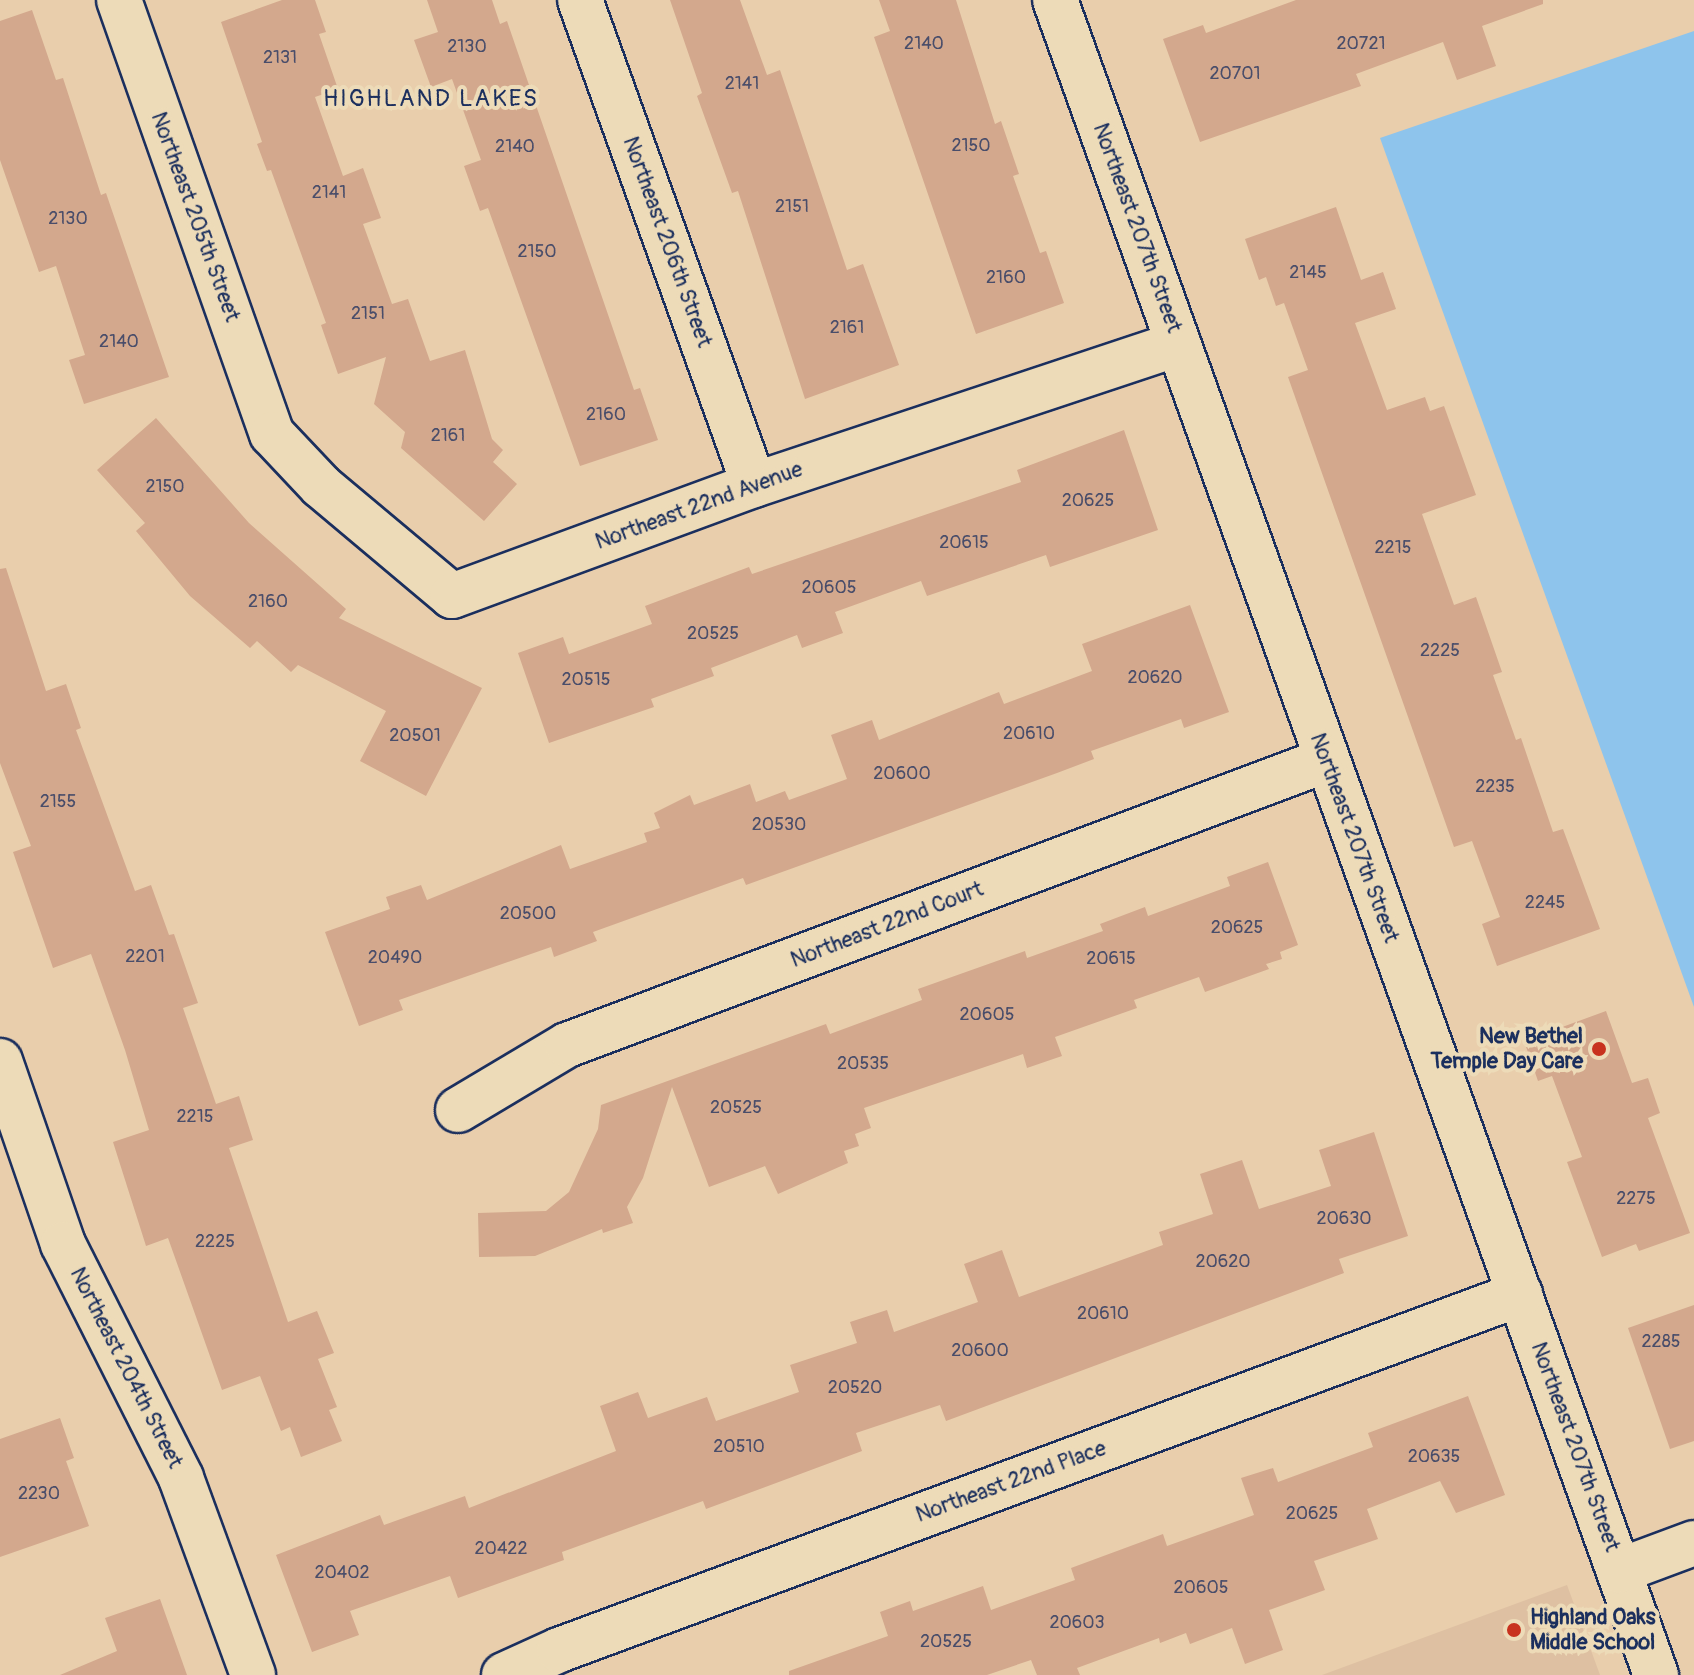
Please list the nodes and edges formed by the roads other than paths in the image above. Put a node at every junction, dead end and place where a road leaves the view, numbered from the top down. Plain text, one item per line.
1 (119, 0) edge
2 (580, 0) edge
3 (1055, 0) edge
4 (1178, 344) junction
5 (272, 434) joint
6 (754, 485) junction
7 (1326, 760) junction
8 (0, 1061) edge
9 (458, 1110) dead end
10 (1520, 1294) junction
11 (1694, 1543) edge
12 (1619, 1571) junction
13 (253, 1675) edge
14 (504, 1675) edge
15 (1656, 1675) edge

1 - 5 street, Northeast 205th Street
2 - 6 street, Northeast 206th Street
3 - 4 street, Northeast 207th Street
4 - 6 street, Northeast 22nd Avenue
4 - 7 street, Northeast 207th Street
5 - 6 street, Northeast 22nd Avenue
7 - 9 street, Northeast 22nd Court
7 - 10 street, Northeast 207th Street
8 - 13 street, Northeast 204th Street
10 - 12 street, Northeast 207th Street
10 - 14 street, Northeast 22nd Place
11 - 12 street
12 - 15 street, Northeast 207th Street

